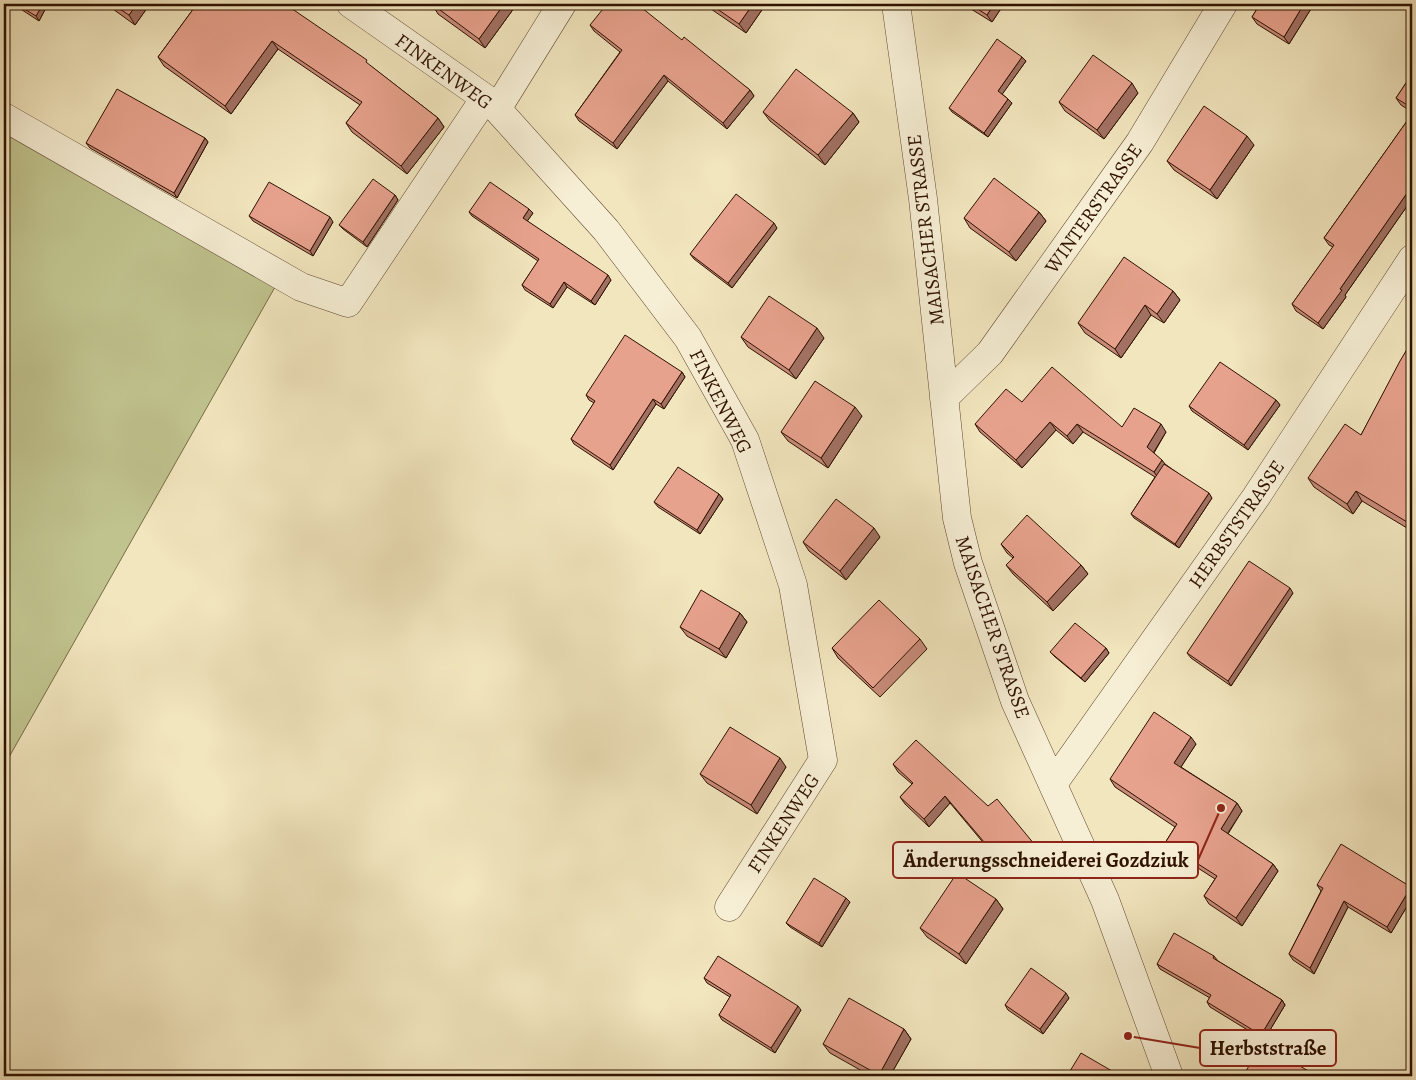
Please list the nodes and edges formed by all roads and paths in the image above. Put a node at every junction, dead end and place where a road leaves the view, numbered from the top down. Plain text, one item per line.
1 (351, 4) edge
2 (562, 4) edge
3 (896, 4) edge
4 (1223, 4) edge
5 (491, 103) junction
6 (4, 117) edge
7 (1412, 259) edge
8 (944, 398) junction
9 (1053, 784) junction
10 (729, 907) dead end
11 (1170, 1076) edge

1 - 5 street, FINKENWEG
2 - 5 street
3 - 8 street, MAISACHER STRASSE
4 - 8 street, WINTERSTRASSE
5 - 6 street
5 - 10 street, FINKENWEG
7 - 9 street, HERBSTSTRASSE
8 - 9 street, MAISACHER STRASSE
9 - 11 street, MAISACHER STRASSE

